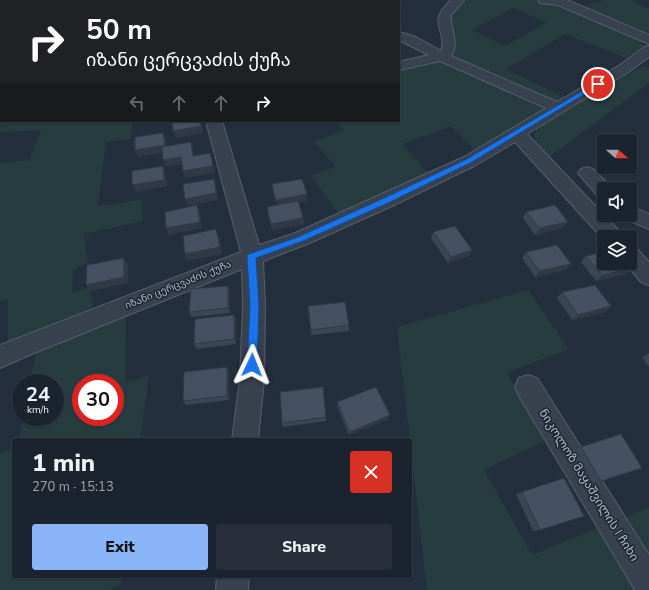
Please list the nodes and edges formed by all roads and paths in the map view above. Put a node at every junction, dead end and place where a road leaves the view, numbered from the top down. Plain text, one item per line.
1 (458, 0) edge
2 (544, 0) edge
3 (562, 1) edge
4 (400, 36) edge
5 (648, 49) edge
6 (440, 56) junction
7 (400, 66) edge
8 (558, 108) junction
9 (214, 122) edge
10 (517, 134) junction
11 (587, 173) dead end
12 (597, 183) edge
13 (637, 216) edge
14 (649, 222) edge
15 (606, 230) edge
16 (252, 256) junction
17 (637, 262) edge
18 (648, 273) edge
19 (0, 357) edge
20 (528, 387) dead end
21 (244, 438) edge
22 (233, 578) edge
23 (649, 584) edge
24 (232, 590) edge

1 - 6 street
2 - 3 street
3 - 5 street
4 - 6 street
5 - 8 street, იზანი ცერცვაძის ქუჩა
6 - 7 street
6 - 8 street
8 - 10 street, იზანი ცერცვაძის ქუჩა
9 - 16 street
10 - 15 street
10 - 16 street, იზანი ცერცვაძის ქუჩა
11 - 12 street
13 - 14 street
16 - 19 street, იზანი ცერცვაძის ქუჩა
16 - 21 street
17 - 18 street
20 - 23 street, ნიკოლოზ მაყაშვილის I ჩიხი
22 - 24 street

